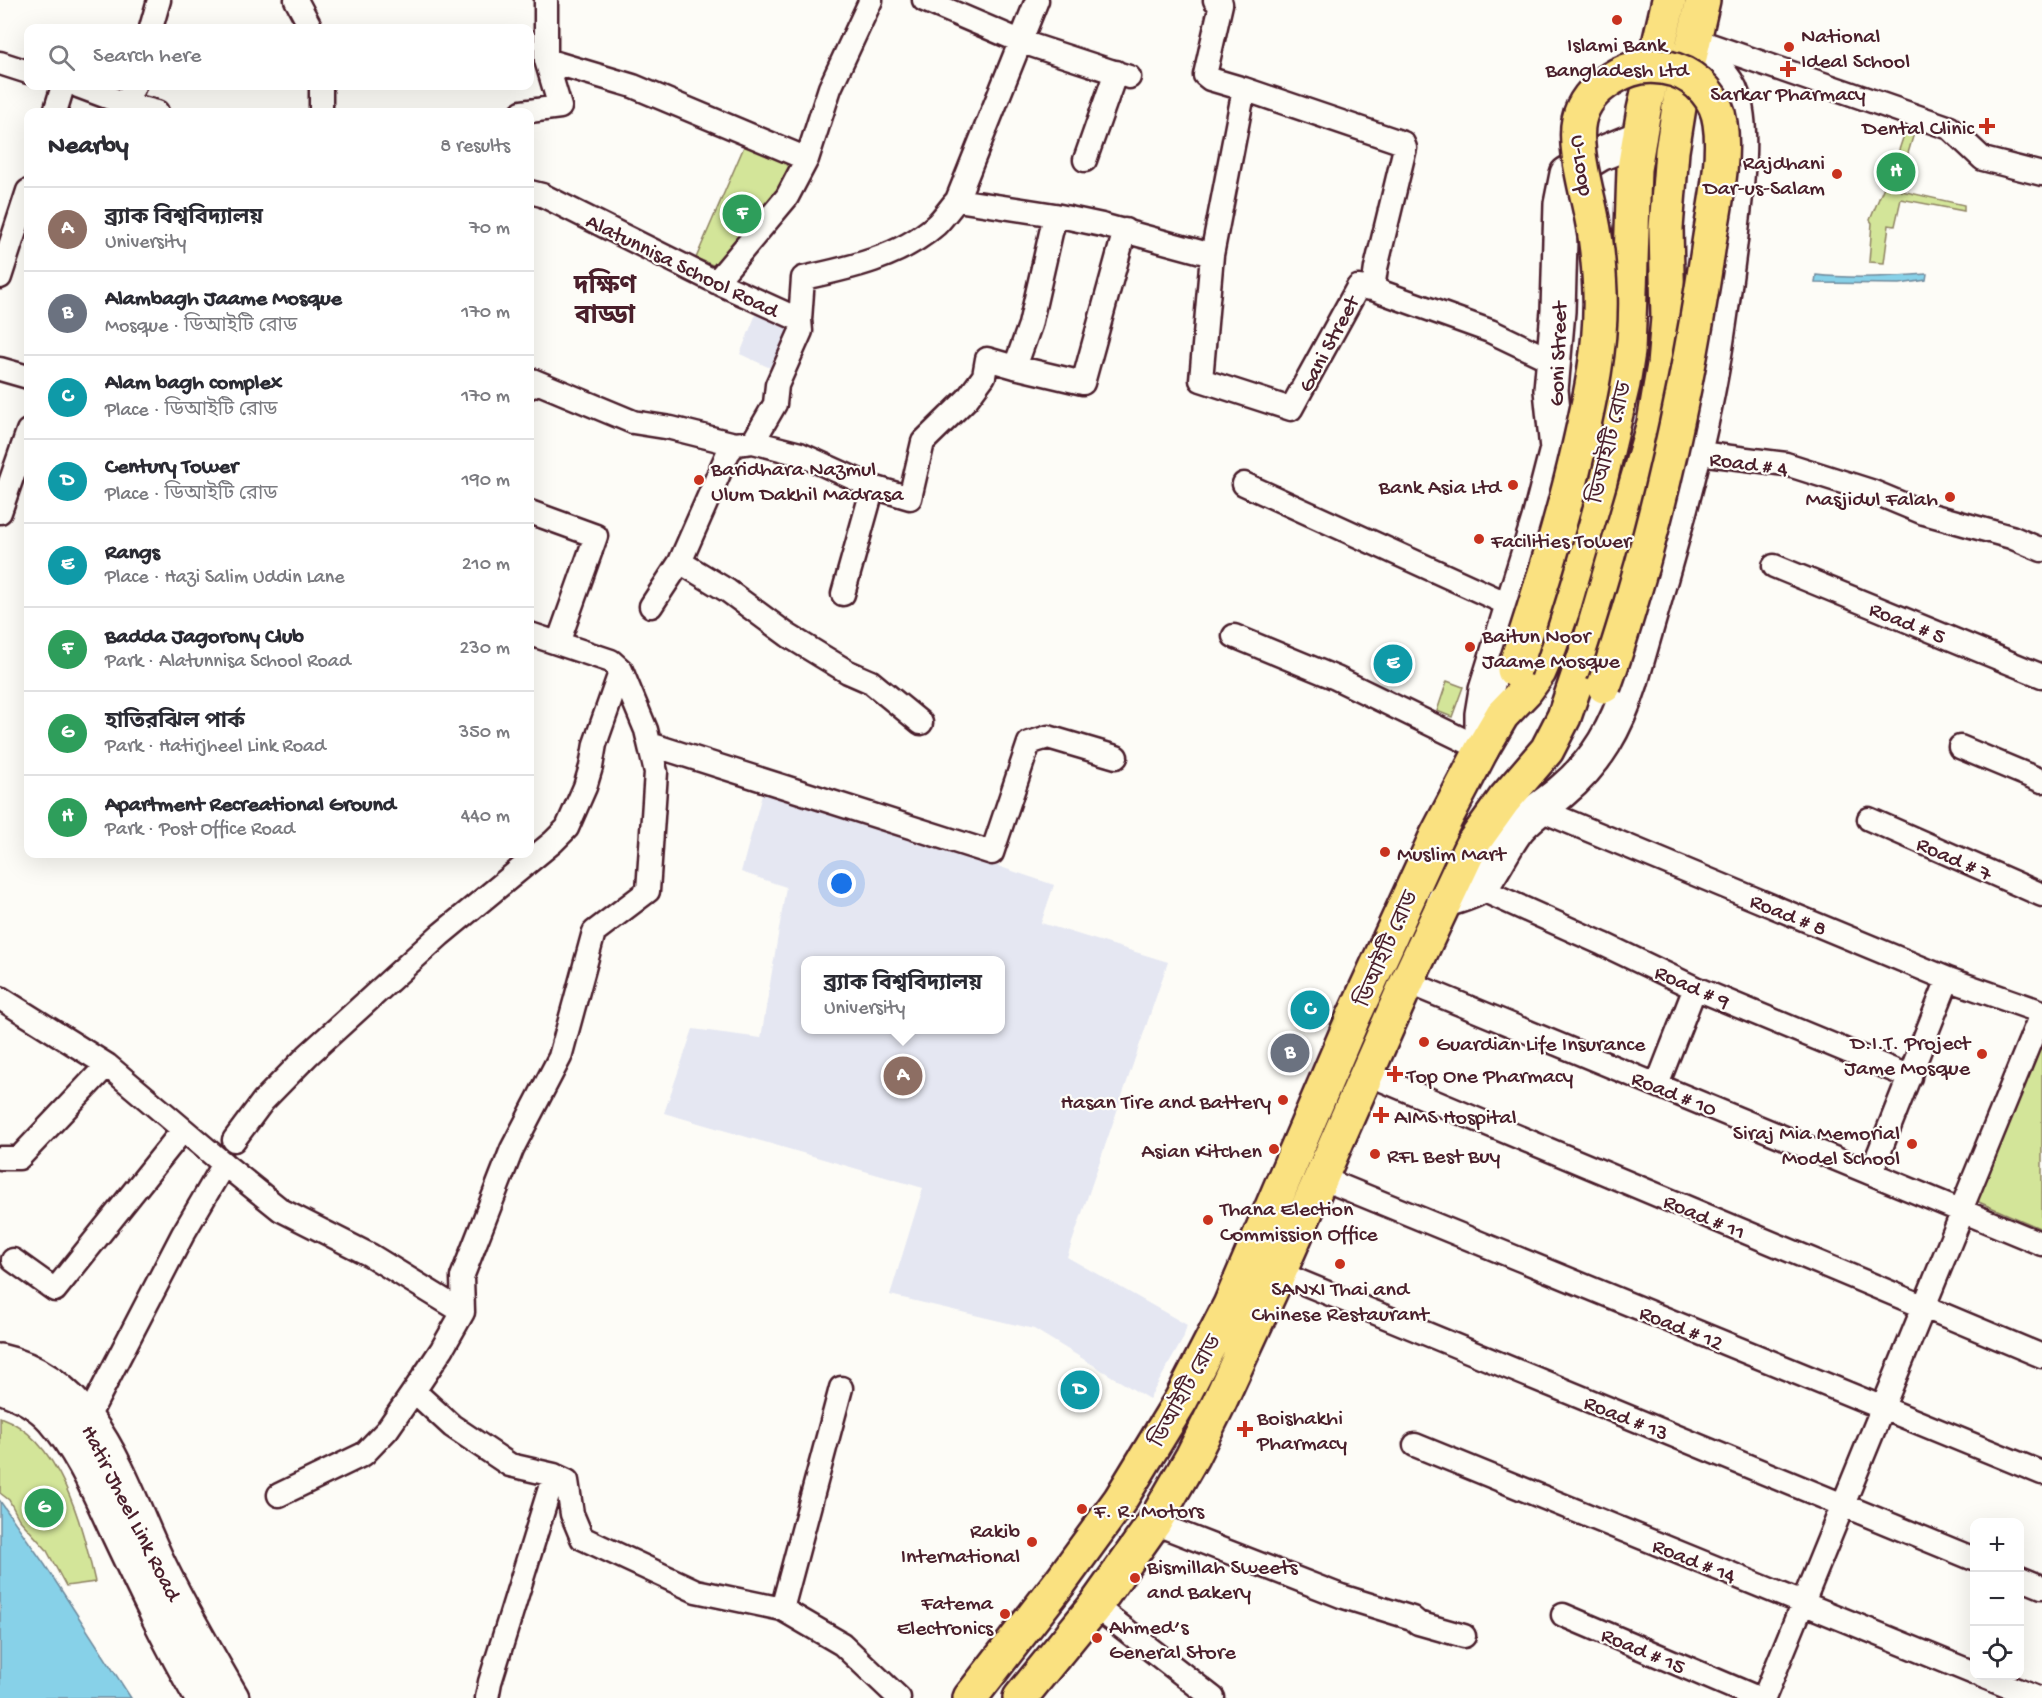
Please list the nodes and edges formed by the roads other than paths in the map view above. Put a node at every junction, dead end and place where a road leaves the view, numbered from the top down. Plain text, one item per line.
1 (159, 0) edge
2 (297, 0) edge
3 (546, 0) edge
4 (871, 0) edge
5 (924, 0) edge
6 (1037, 0) edge
7 (1215, 0) edge
8 (1669, 0) edge
9 (1703, 0) edge
10 (153, 24) edge
11 (310, 24) edge
12 (1022, 42) junction
13 (1692, 45) junction
14 (546, 60) junction
15 (0, 63) edge
16 (24, 71) edge
17 (1244, 88) junction
18 (62, 90) edge
19 (91, 90) edge
20 (321, 90) edge
21 (128, 101) edge
22 (56, 108) edge
23 (147, 108) edge
24 (321, 108) edge
25 (534, 110) edge
26 (1639, 138) junction
27 (807, 159) junction
28 (1085, 160) dead end
29 (2042, 174) edge
30 (534, 193) edge
31 (957, 200) junction
32 (24, 203) edge
33 (1055, 215) junction
34 (1125, 230) junction
35 (1212, 255) junction
36 (0, 277) edge
37 (716, 282) junction
38 (1373, 289) junction
39 (800, 320) junction
40 (1553, 361) junction
41 (1015, 368) junction
42 (0, 369) edge
43 (24, 376) edge
44 (534, 381) edge
45 (24, 443) edge
46 (744, 443) junction
47 (1694, 455) junction
48 (1244, 484) dead end
49 (873, 488) junction
50 (0, 512) edge
51 (534, 513) edge
52 (2042, 550) edge
53 (680, 562) junction
54 (1774, 566) dead end
55 (843, 594) dead end
56 (651, 606) dead end
57 (1512, 606) junction
58 (534, 635) edge
59 (1234, 636) dead end
60 (558, 643) junction
61 (621, 670) junction
62 (2042, 676) edge
63 (1502, 716) junction
64 (921, 723) dead end
65 (650, 744) junction
66 (1960, 747) dead end
67 (1482, 749) junction
68 (1547, 750) junction
69 (1116, 757) dead end
70 (2042, 781) edge
71 (1538, 809) junction
72 (1869, 819) dead end
73 (534, 858) edge
74 (534, 858) edge
75 (1478, 888) junction
76 (2042, 895) edge
77 (1444, 901) junction
78 (1948, 979) junction
79 (1407, 982) junction
80 (1695, 988) junction
81 (0, 998) edge
82 (2042, 1012) edge
83 (107, 1065) junction
84 (1368, 1074) junction
85 (1910, 1077) junction
86 (1656, 1084) junction
87 (183, 1130) junction
88 (234, 1140) dead end
89 (0, 1158) edge
90 (224, 1164) junction
91 (1871, 1173) junction
92 (1321, 1178) junction
93 (1962, 1211) junction
94 (2042, 1244) edge
95 (13, 1260) dead end
96 (1279, 1273) junction
97 (1924, 1307) junction
98 (463, 1312) junction
99 (2042, 1356) edge
100 (0, 1361) edge
101 (0, 1386) edge
102 (841, 1388) dead end
103 (414, 1391) junction
104 (1883, 1408) junction
105 (87, 1419) junction
106 (1415, 1444) dead end
107 (2042, 1473) edge
108 (554, 1475) junction
109 (279, 1496) dead end
110 (1843, 1505) junction
111 (1154, 1523) junction
112 (1970, 1557) edge
113 (2024, 1580) edge
114 (2042, 1587) edge
115 (1803, 1603) junction
116 (1095, 1606) junction
117 (782, 1610) junction
118 (1563, 1615) dead end
119 (1464, 1636) dead end
120 (1970, 1671) edge
121 (1992, 1680) edge
122 (202, 1698) edge
123 (231, 1698) edge
124 (487, 1698) edge
125 (900, 1698) edge
126 (970, 1698) edge
127 (1020, 1698) edge
128 (1213, 1698) edge
129 (1758, 1698) edge
130 (1764, 1698) edge
131 (2037, 1698) edge

1 - 10 street
2 - 11 street
3 - 14 street
4 - 27 street
5 - 12 street
6 - 12 street, Alatunnisa School Road
7 - 17 street, Gani Street
8 - 26 main road, ডিআইটি রোড
9 - 13 main road, ডিআইটি রোড
12 - 28 street
12 - 31 street, Alatunnisa School Road
13 - 29 street
13 - 47 street
13 - 68 main road, ডিআইটি রোড
14 - 25 street
14 - 27 street
15 - 16 street
17 - 35 street, Gani Street
17 - 38 street, Gani Street
18 - 22 street
19 - 21 street
20 - 24 street
21 - 23 street
26 - 40 street, Goni Street
26 - 63 main road, ডিআইটি রোড
27 - 37 street
30 - 37 street, Alatunnisa School Road
31 - 33 street
31 - 39 street, Alatunnisa School Road
32 - 36 street
33 - 34 street
33 - 41 street
34 - 35 street
34 - 41 street
35 - 38 street, Gani Street
37 - 39 street, Alatunnisa School Road
38 - 40 street, Gani Street
39 - 46 street
40 - 57 street, Goni Street
41 - 49 street
42 - 43 street
44 - 46 street
45 - 50 street
46 - 49 street
46 - 53 street
47 - 52 street, Road # 4
47 - 71 street
48 - 57 street
49 - 55 street
51 - 60 street
53 - 56 street
53 - 64 street
54 - 62 street, Road # 5
57 - 67 street, Goni Street
58 - 60 street
59 - 67 street
60 - 61 street
61 - 65 street
61 - 73 street
63 - 67 main road, ডিআইটি রোড
63 - 68 main road, U-Loop, bridge
65 - 69 street
65 - 98 street
66 - 70 street
67 - 126 main road, ডিআইটি রোড
68 - 77 main road, ডিআইটি রোড
71 - 75 street
71 - 78 street, Road # 8
72 - 76 street, Road # 7
74 - 88 street
75 - 77 street
75 - 80 street, Road # 9
77 - 79 main road, ডিআইটি রোড
78 - 82 street, Road # 8
78 - 85 street
79 - 84 main road, ডিআইটি রোড
79 - 86 street, Road # 10
80 - 85 street, Road # 9
80 - 86 street
81 - 83 street
82 - 93 street
83 - 87 street
83 - 89 street
84 - 92 main road, ডিআইটি রোড
84 - 97 street, Road # 11
85 - 91 street
86 - 91 street, Road # 10
87 - 90 street
87 - 95 street
90 - 98 street
90 - 105 street
91 - 93 street, Road # 10
92 - 96 main road, ডিআইটি রোড
92 - 104 street, Road # 12
93 - 94 street, Road # 10
93 - 97 street
96 - 110 street, Road # 13
96 - 111 main road, ডিআইটি রোড
97 - 99 street, Road # 11
97 - 104 street
98 - 103 street
100 - 105 street, Hatir Jheel Link Road
101 - 122 street
102 - 117 street
103 - 108 street
103 - 109 street
104 - 107 street, Road # 12
104 - 110 street
105 - 123 street, Hatir Jheel Link Road
106 - 115 street, Road # 14
108 - 117 street
108 - 124 street
110 - 112 street, Road # 13
110 - 115 street
111 - 116 main road, ডিআইটি রোড
111 - 119 street
113 - 114 street
115 - 120 street, Road # 14
115 - 130 street
116 - 127 main road, ডিআইটি রোড
116 - 128 street
117 - 125 street
118 - 129 street, Road # 15
121 - 131 street

